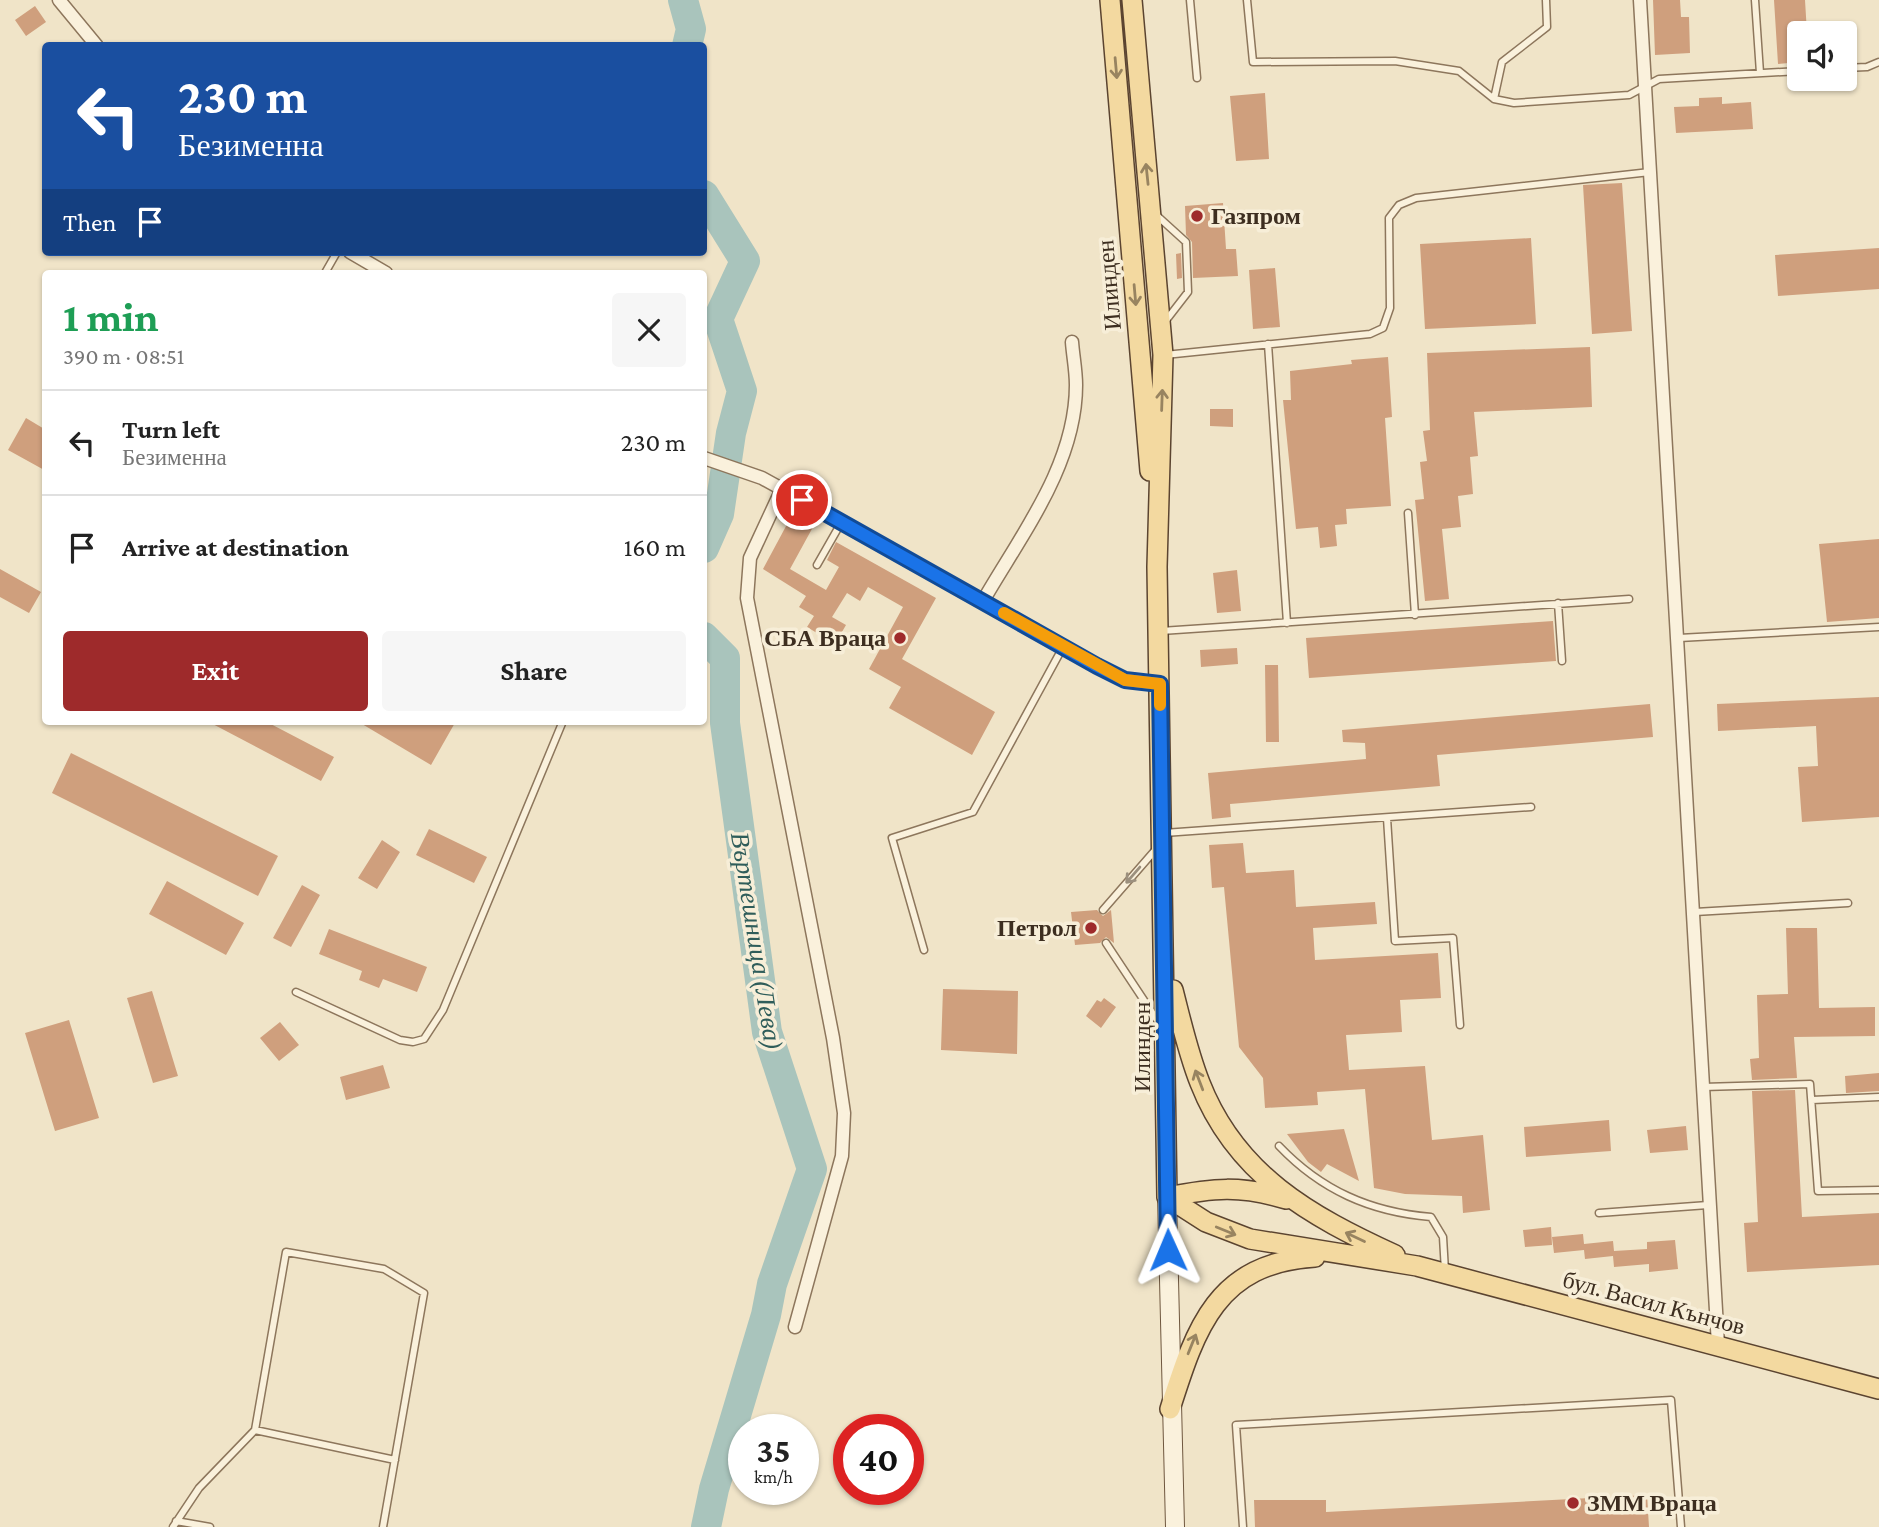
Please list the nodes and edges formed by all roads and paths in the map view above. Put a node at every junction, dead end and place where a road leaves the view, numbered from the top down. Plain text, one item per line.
1 (59, 0) edge
2 (1110, 0) edge
3 (1132, 0) edge
4 (1190, 0) edge
5 (1247, 0) edge
6 (1546, 0) edge
7 (1640, 0) edge
8 (1755, 0) edge
9 (94, 42) edge
10 (1879, 62) edge
11 (1857, 67) edge
12 (1787, 72) edge
13 (1760, 73) junction
14 (1197, 79) dead end
15 (1645, 86) junction
16 (1494, 99) junction
17 (1650, 172) junction
18 (1151, 210) junction
19 (358, 256) edge
20 (381, 270) edge
21 (1161, 327) junction
22 (1072, 342) dead end
23 (1268, 344) junction
24 (1163, 355) junction
25 (707, 460) edge
26 (782, 489) junction
27 (1408, 513) dead end
28 (841, 523) junction
29 (817, 565) dead end
30 (1157, 566) junction
31 (1629, 599) dead end
32 (983, 601) junction
33 (1558, 603) junction
34 (1415, 615) junction
35 (1287, 623) junction
36 (1879, 627) edge
37 (1159, 631) junction
38 (1679, 638) junction
39 (1063, 646) junction
40 (1563, 661) dead end
41 (1160, 684) junction
42 (561, 725) edge
43 (1531, 807) dead end
44 (1387, 818) junction
45 (1163, 837) junction
46 (1848, 903) dead end
47 (1103, 909) dead end
48 (1695, 912) junction
49 (1106, 943) dead end
50 (923, 950) dead end
51 (1165, 958) junction
52 (296, 992) dead end
53 (1460, 1024) dead end
54 (1166, 1034) junction
55 (1701, 1087) junction
56 (1879, 1097) edge
57 (1812, 1100) junction
58 (1279, 1146) dead end
59 (1879, 1190) edge
60 (1167, 1197) junction
61 (1289, 1199) junction
62 (1708, 1205) junction
63 (1599, 1213) dead end
64 (1352, 1255) junction
65 (1417, 1266) junction
66 (1445, 1273) junction
67 (795, 1327) dead end
68 (1718, 1345) junction
69 (1879, 1388) edge
70 (1170, 1409) junction
71 (255, 1430) junction
72 (395, 1460) junction
73 (175, 1524) edge
74 (210, 1527) edge
75 (383, 1527) edge
76 (1175, 1527) edge
77 (1243, 1527) edge
78 (1681, 1527) edge

1 - 9 street
2 -> 30 main road, Илинден
18 -> 3 main road, Илинден
4 - 14 lane
5 - 16 lane
6 - 16 lane
7 - 15 street
8 - 13 lane
10 - 11 lane
12 - 13 lane
13 - 15 lane
15 - 16 lane
15 - 17 street
17 - 23 lane
17 - 38 street
18 - 21 main road, Илинден
18 - 21 lane
19 - 20 street
21 - 24 main road, Илинден
22 - 32 street
23 - 24 lane
23 - 35 lane
30 -> 24 main road, Илинден
25 - 26 street
26 - 28 street
26 - 67 street
27 - 34 lane
28 - 29 lane
28 - 32 street
30 - 37 main road, Илинден
31 - 33 lane
32 - 39 street
33 - 34 lane
33 - 40 lane
34 - 35 lane
35 - 37 lane
36 - 38 lane
37 - 41 main road, Илинден
38 - 48 street
39 - 41 street
39 - 50 lane
41 - 45 main road, Илинден
42 - 52 lane
43 - 44 lane
44 - 45 lane
44 - 53 lane
45 -> 47 lane
45 - 51 main road, Илинден
46 - 48 lane
48 - 55 street
49 - 54 lane
51 - 54 main road, Илинден
61 -> 51 main road, бул. Васил Кънчов
54 - 60 main road, Илинден
55 - 57 lane
55 - 62 street
56 - 57 lane
57 - 59 lane
58 - 66 lane
60 - 61 main road
60 -> 64 main road, бул. Васил Кънчов
60 - 70 street, Илинден
65 -> 61 main road, бул. Васил Кънчов
62 - 63 lane
62 - 68 street
64 - 65 main road, бул. Васил Кънчов
70 -> 64 main road
65 - 66 main road, бул. Васил Кънчов
66 - 68 main road, бул. Васил Кънчов
68 - 69 main road, бул. Васил Кънчов
70 - 76 street, Илинден
71 - 72 lane
71 - 72 lane
71 - 73 lane
72 - 75 lane
73 - 74 lane
77 - 78 lane

